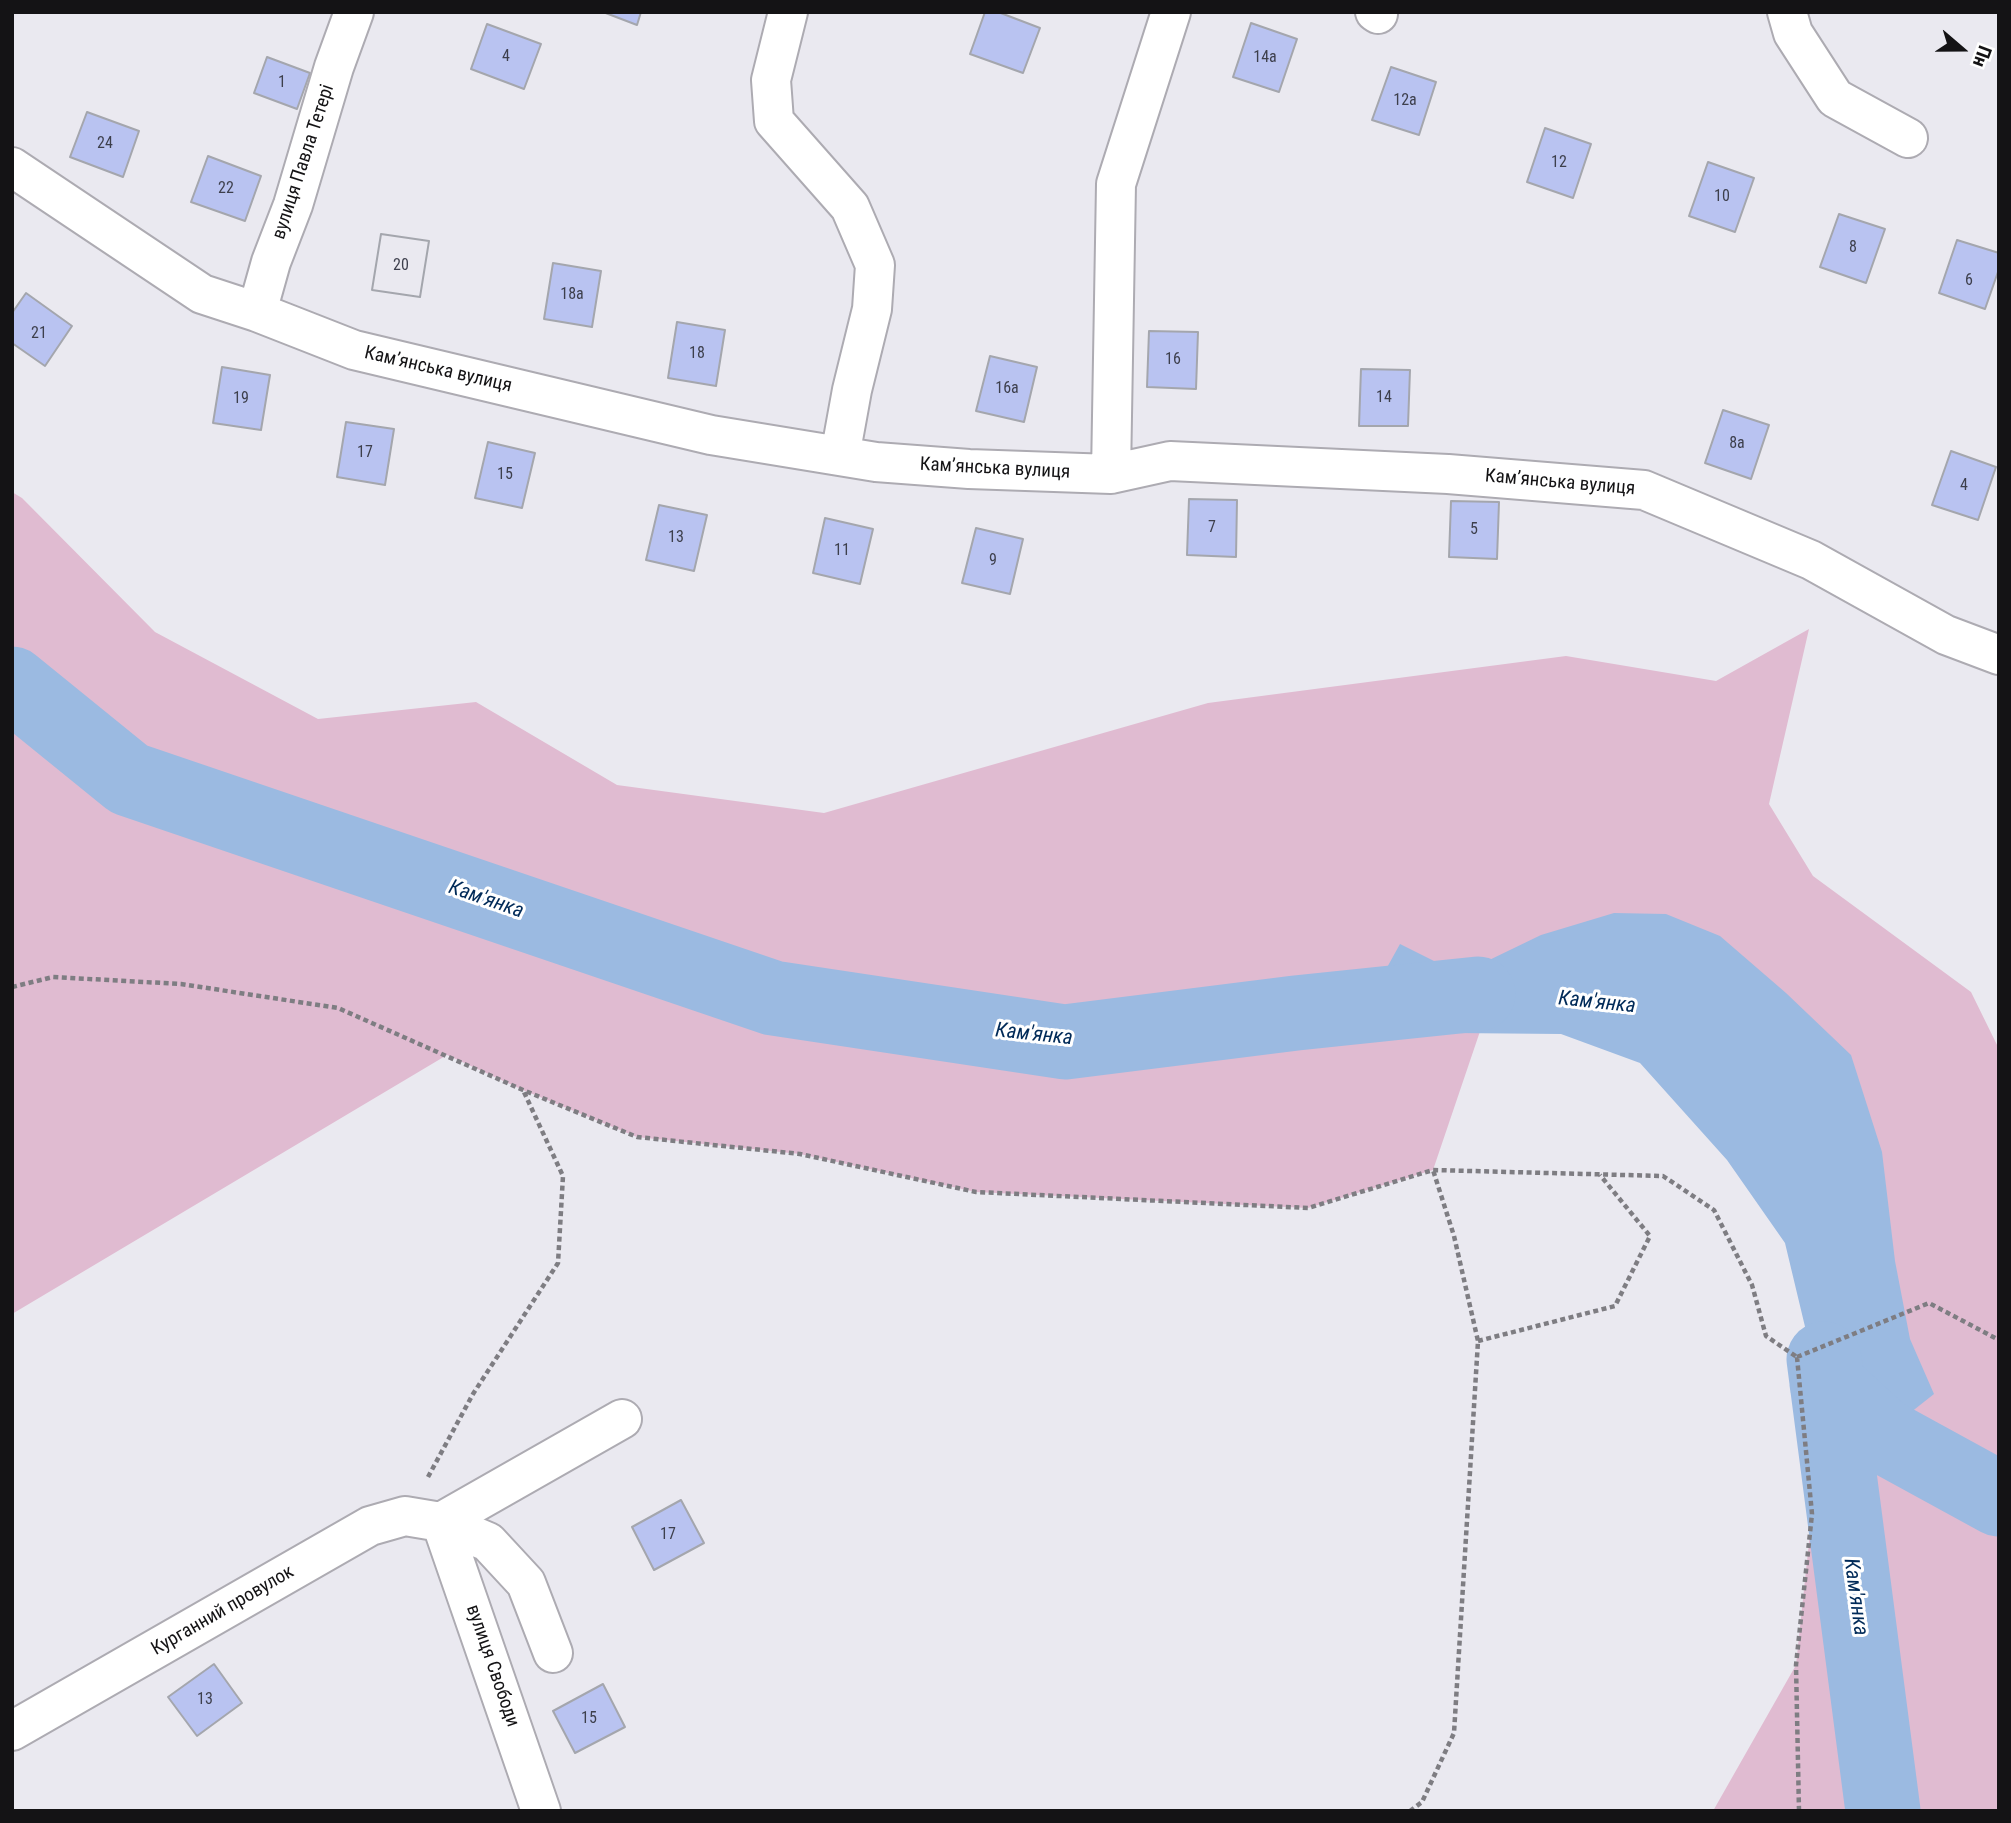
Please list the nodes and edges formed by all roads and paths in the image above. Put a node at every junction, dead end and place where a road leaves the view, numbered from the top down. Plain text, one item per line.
1 (354, 12) edge
2 (788, 12) edge
3 (1171, 12) edge
4 (1787, 12) edge
5 (1908, 138) dead end
6 (12, 167) edge
7 (257, 312) junction
8 (840, 456) junction
9 (1111, 474) junction
10 (1999, 655) edge
11 (12, 987) edge
12 (523, 1090) junction
13 (1433, 1170) junction
14 (1599, 1175) junction
15 (1999, 1340) edge
16 (1478, 1341) junction
17 (1797, 1357) junction
18 (622, 1419) dead end
19 (423, 1519) junction
20 (553, 1653) dead end
21 (12, 1731) edge
22 (541, 1811) edge
23 (1410, 1811) edge
24 (1799, 1811) edge

1 - 7 street, вулиця Павла Тетері
2 - 8 street
3 - 9 street
4 - 5 street
6 - 7 street, Камʼянська вулиця
7 - 8 street, Камʼянська вулиця
8 - 9 street, Камʼянська вулиця
9 - 10 street, Камʼянська вулиця
11 - 12 path
12 - 13 path
12 - 19 path
13 - 14 path
13 - 16 path
14 - 16 path
14 - 17 path
15 - 17 path
16 - 23 path
17 - 24 path
18 - 19 street, Курганний провулок
19 - 20 street
19 - 21 street, Курганний провулок
19 - 22 street, вулиця Свободи

